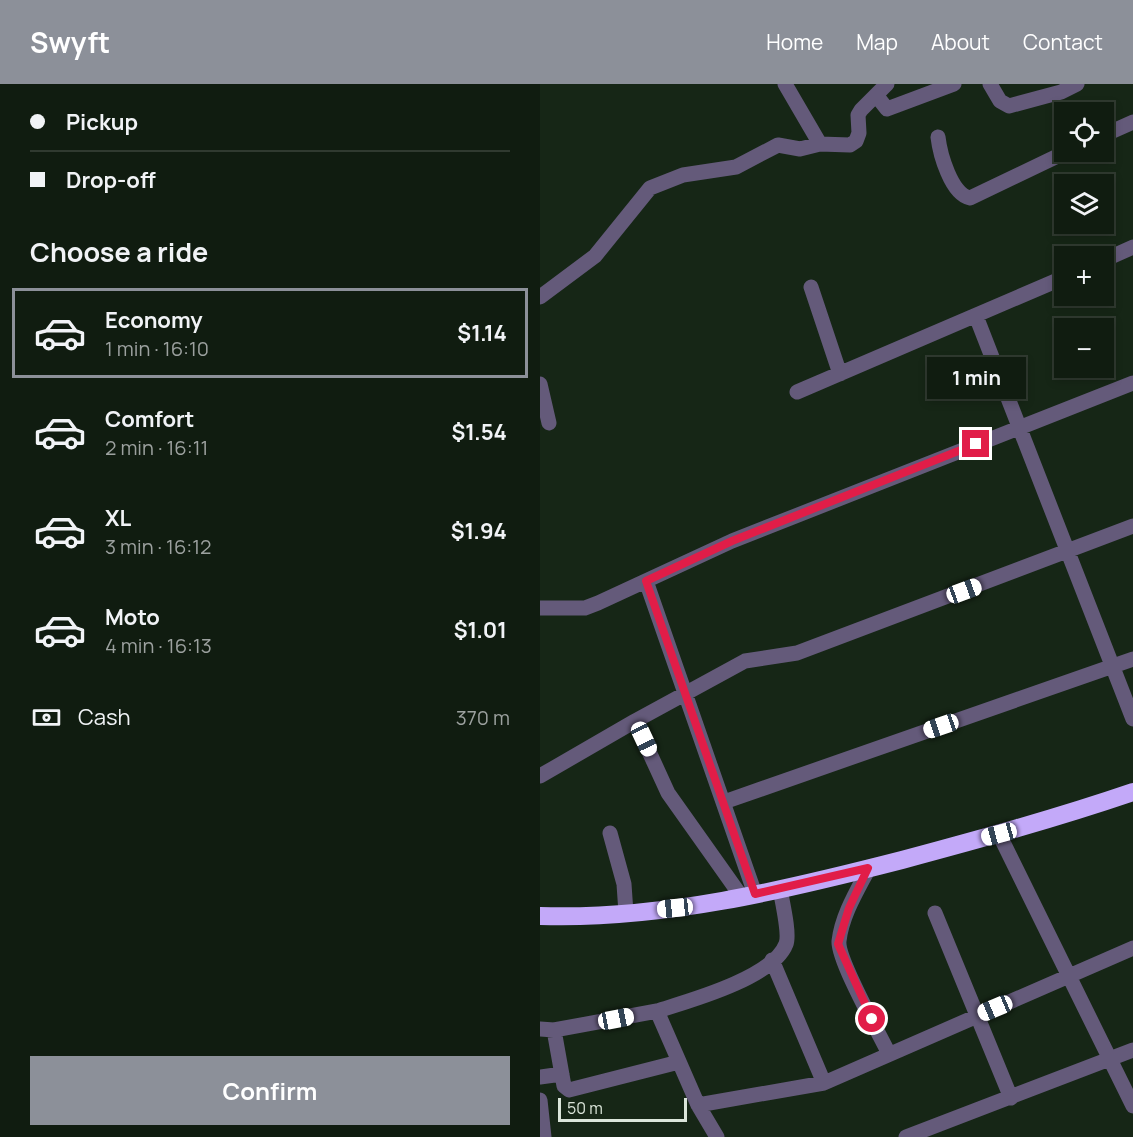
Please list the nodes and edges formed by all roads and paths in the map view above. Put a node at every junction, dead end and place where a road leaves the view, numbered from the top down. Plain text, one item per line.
1 (784, 84) edge
2 (954, 84) edge
3 (990, 84) edge
4 (1077, 84) edge
5 (882, 89) edge
6 (1133, 123) edge
7 (1114, 131) edge
8 (938, 137) dead end
9 (820, 144) junction
10 (1054, 158) edge
11 (1133, 247) edge
12 (1114, 256) edge
13 (1054, 282) edge
14 (811, 287) dead end
15 (540, 297) edge
16 (976, 316) junction
17 (840, 374) junction
18 (1133, 383) edge
19 (540, 384) edge
20 (797, 392) dead end
21 (549, 423) dead end
22 (1020, 427) junction
23 (1133, 526) edge
24 (1068, 552) junction
25 (646, 581) junction
26 (540, 608) edge
27 (1133, 659) edge
28 (1114, 666) junction
29 (686, 694) junction
30 (1133, 719) edge
31 (635, 722) junction
32 (540, 776) edge
33 (1133, 792) edge
34 (724, 802) junction
35 (610, 832) dead end
36 (999, 834) junction
37 (868, 868) junction
38 (780, 889) junction
39 (748, 895) junction
40 (626, 913) junction
41 (935, 913) dead end
42 (540, 916) edge
43 (1133, 948) edge
44 (772, 960) junction
45 (1069, 976) junction
46 (657, 1011) junction
47 (977, 1016) junction
48 (547, 1030) edge
49 (1133, 1050) edge
50 (889, 1054) junction
51 (1109, 1060) junction
52 (679, 1062) junction
53 (561, 1074) junction
54 (540, 1077) edge
55 (824, 1083) junction
56 (1011, 1098) junction
57 (540, 1100) edge
58 (698, 1105) junction
59 (1133, 1106) edge
60 (544, 1137) edge
61 (717, 1137) edge
62 (906, 1137) edge

1 - 9 street
2 - 5 street
3 - 4 street
5 - 9 street
6 - 7 street
8 - 10 street
9 - 15 street
11 - 12 street
13 - 16 street
14 - 17 street
16 - 17 street
16 - 22 street
17 - 20 street
18 - 22 street
19 - 21 street
22 - 24 street
22 - 25 street
23 - 24 street
24 - 28 street
24 - 29 street
25 - 26 street
25 - 29 street
27 - 28 street
28 - 30 street
28 - 34 street
29 - 31 street
29 - 34 street
31 - 32 street
31 - 39 street
33 - 36 highway
34 - 39 street
35 - 40 street
36 - 37 highway
36 - 45 street
37 - 38 highway
37 - 50 street
38 - 39 highway
38 - 44 street
39 - 40 highway
40 - 42 highway
41 - 47 street
43 - 45 street
44 - 46 street
44 - 55 street
45 - 47 street
45 - 51 street
46 - 48 street
46 - 52 street
47 - 50 street
47 - 56 street
48 - 53 street
49 - 51 street
50 - 55 street
51 - 56 street
51 - 59 street
52 - 53 street
52 - 58 street
53 - 54 street
55 - 58 street
56 - 62 street
57 - 60 street
58 - 61 street

